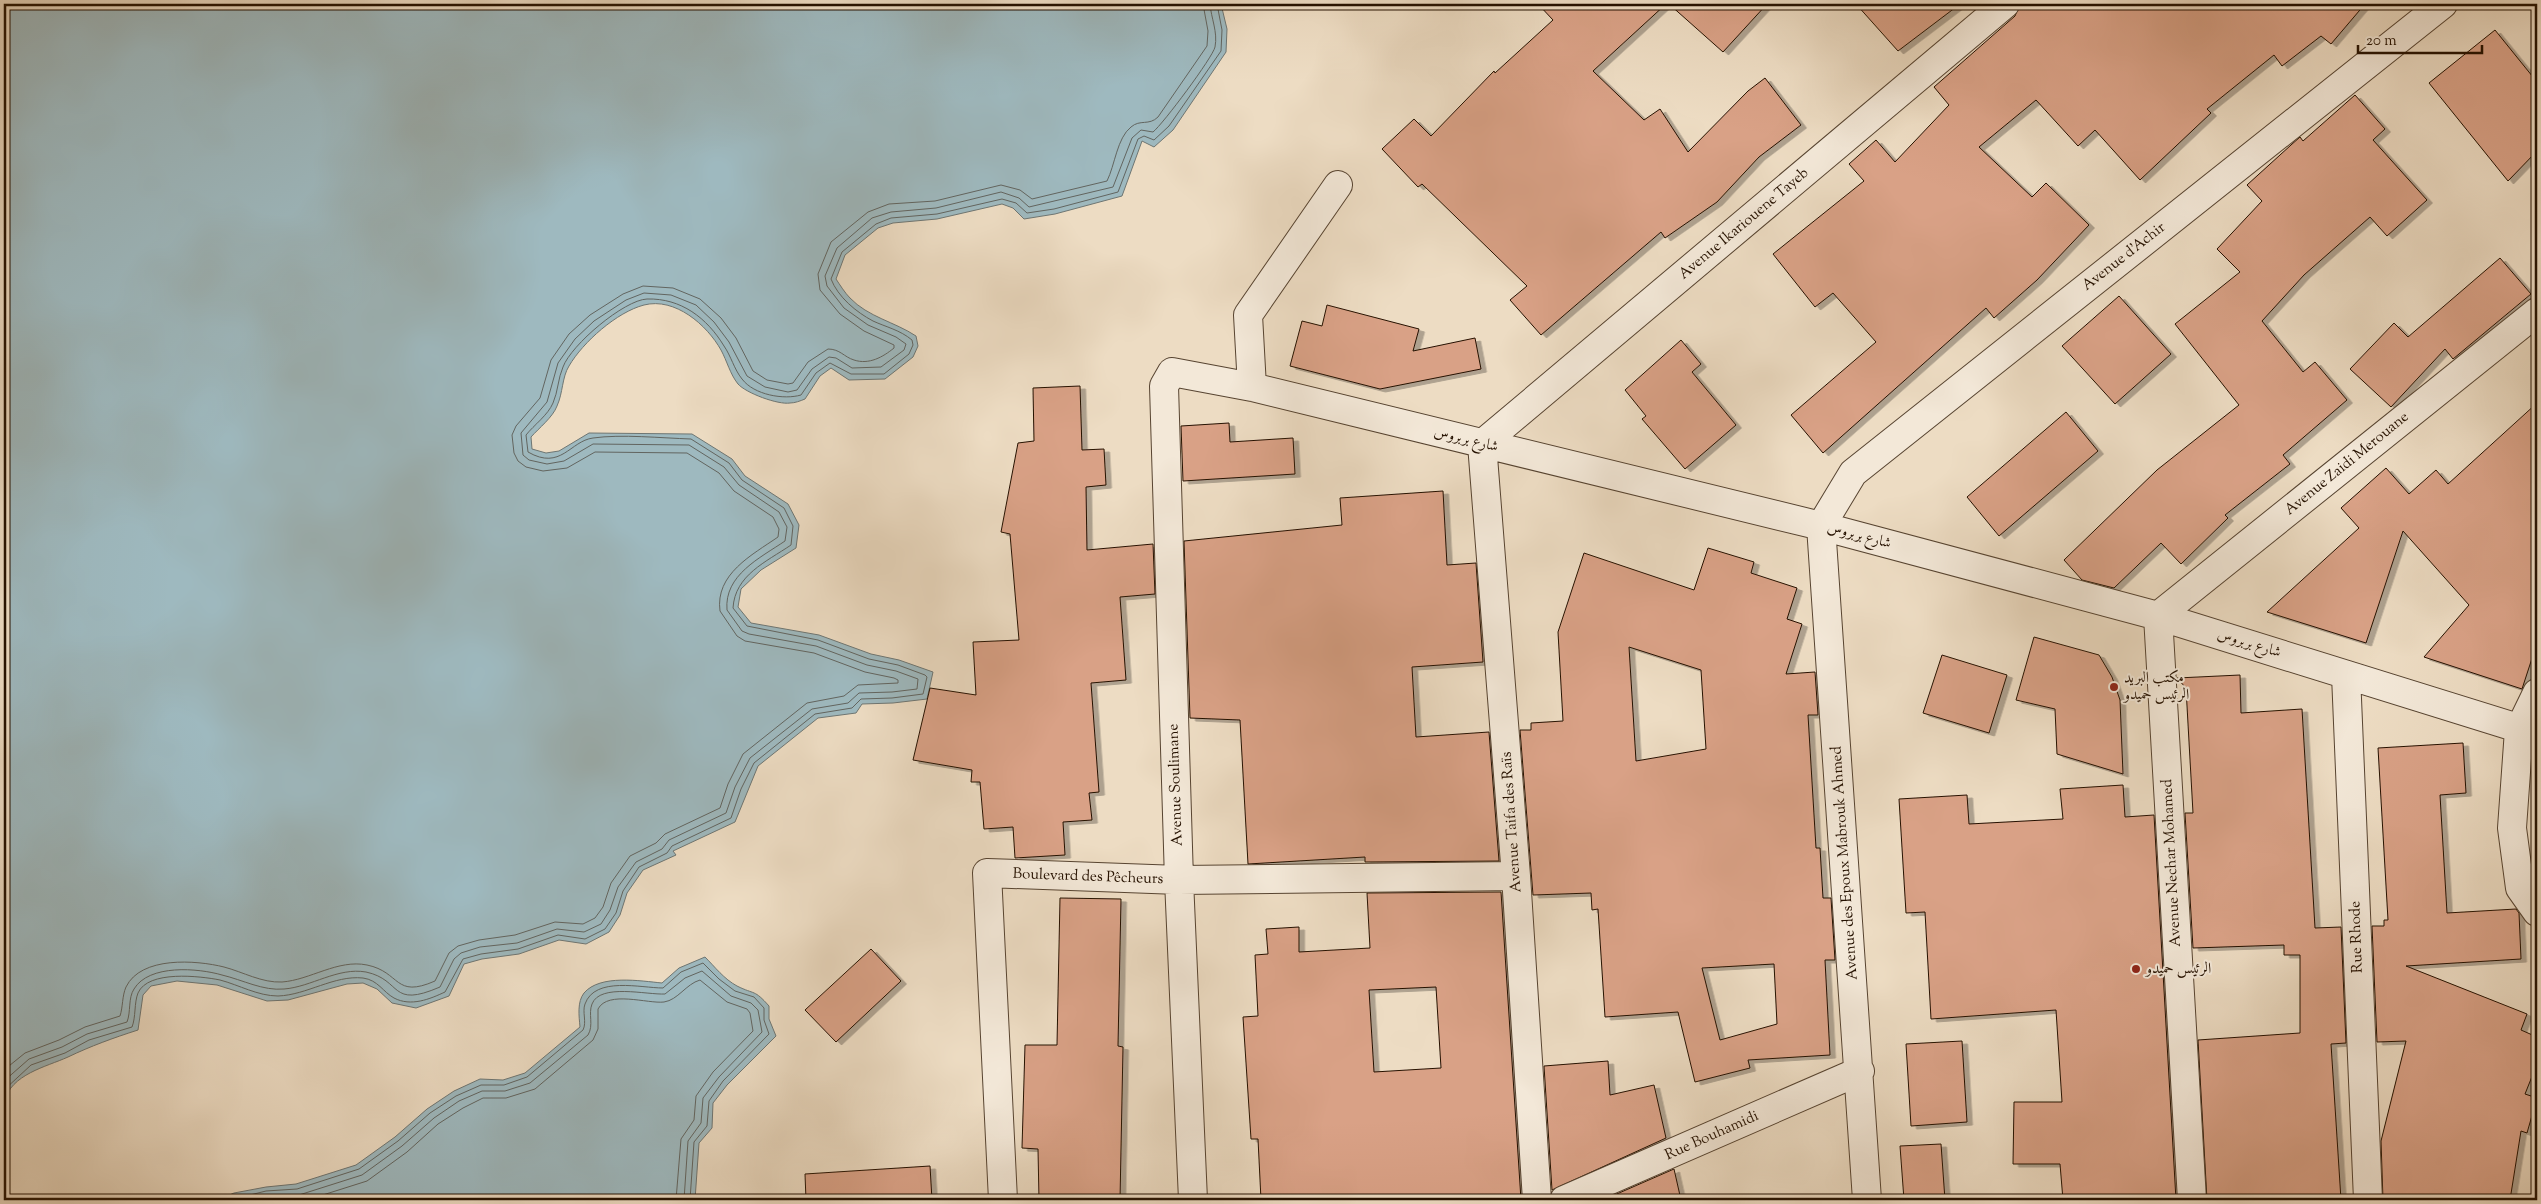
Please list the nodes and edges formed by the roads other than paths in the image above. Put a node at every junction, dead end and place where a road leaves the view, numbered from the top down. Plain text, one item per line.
1 (2006, 4) edge
2 (2443, 4) edge
3 (1338, 185) dead end
4 (2537, 312) edge
5 (1172, 372) joint
6 (1252, 386) junction
7 (1482, 444) junction
8 (1821, 526) junction
9 (2158, 616) junction
10 (2346, 675) junction
11 (2537, 693) edge
12 (2528, 732) edge
13 (1516, 876) junction
14 (1179, 880) junction
15 (2537, 912) edge
16 (1860, 1071) junction
17 (1003, 1200) edge
18 (1193, 1200) edge
19 (1537, 1200) edge
20 (1564, 1200) edge
21 (1868, 1200) edge
22 (2192, 1200) edge
23 (2368, 1200) edge

1 - 7 street, Avenue Ikariouene Tayeb
2 - 8 street, Avenue d'Achir
3 - 6 street
4 - 9 street, Avenue Zaidi Merouane
5 - 6 street, شارع بربروس
5 - 14 street, Avenue Soulimane
6 - 7 street, شارع بربروس
7 - 8 street, شارع بربروس
7 - 13 street, Avenue Taifa des Raïs
8 - 9 street, شارع بربروس
8 - 16 street, Avenue des Epoux Mabrouk Ahmed
9 - 10 street, شارع بربروس
9 - 22 street, Avenue Nechar Mohamed
10 - 12 street, شارع بربروس
10 - 23 street, Rue Rhode
11 - 12 street
12 - 15 street
13 - 14 street, Boulevard des Pêcheurs
13 - 19 street, Avenue Taifa des Raïs
14 - 17 street, Boulevard des Pêcheurs
14 - 18 street, Avenue Soulimane
16 - 20 street, Rue Bouhamidi
16 - 21 street, Avenue des Epoux Mabrouk Ahmed

